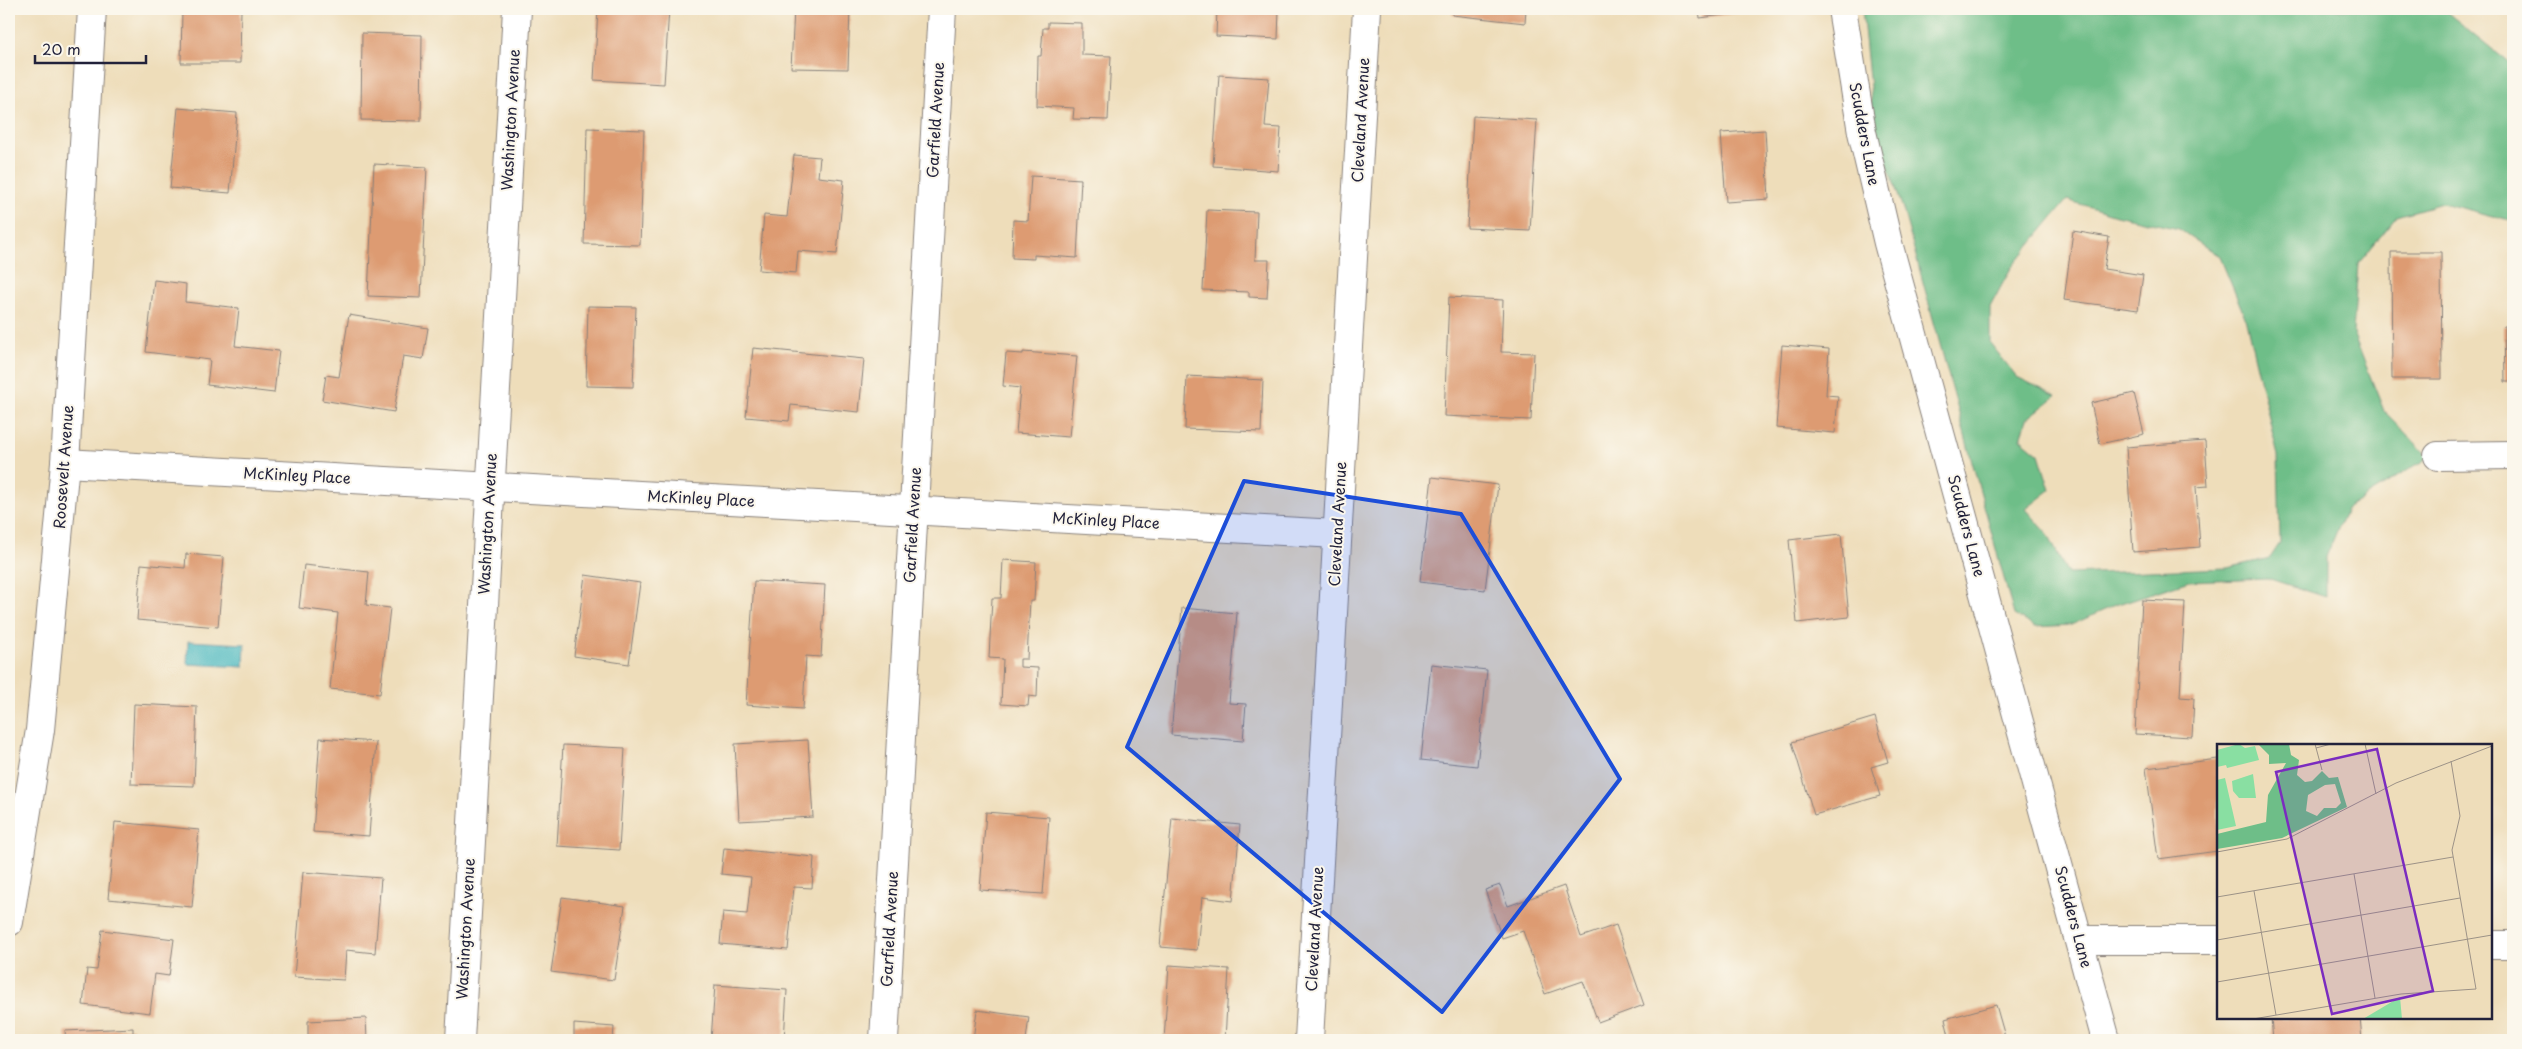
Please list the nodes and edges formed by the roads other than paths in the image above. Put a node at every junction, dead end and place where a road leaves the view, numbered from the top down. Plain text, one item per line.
1 (92, 9) edge
2 (517, 9) edge
3 (942, 9) edge
4 (1367, 9) edge
5 (1842, 9) edge
6 (2513, 455) edge
7 (2438, 456) dead end
8 (65, 463) junction
9 (490, 487) junction
10 (914, 510) junction
11 (1337, 534) junction
12 (9, 922) edge
13 (2080, 940) junction
14 (2217, 940) edge
15 (2492, 945) edge
16 (2513, 945) edge
17 (460, 1040) edge
18 (884, 1040) edge
19 (1309, 1040) edge
20 (2106, 1040) edge

1 - 8 street, Roosevelt Avenue
2 - 9 street, Washington Avenue
3 - 10 street, Garfield Avenue
4 - 11 street, Cleveland Avenue
5 - 13 street, Scudders Lane
6 - 7 street
8 - 9 street, McKinley Place
8 - 12 street, Roosevelt Avenue
9 - 10 street, McKinley Place
9 - 17 street, Washington Avenue
10 - 11 street, McKinley Place
10 - 18 street, Garfield Avenue
11 - 19 street, Cleveland Avenue
13 - 14 street
13 - 20 street, Scudders Lane
15 - 16 street

